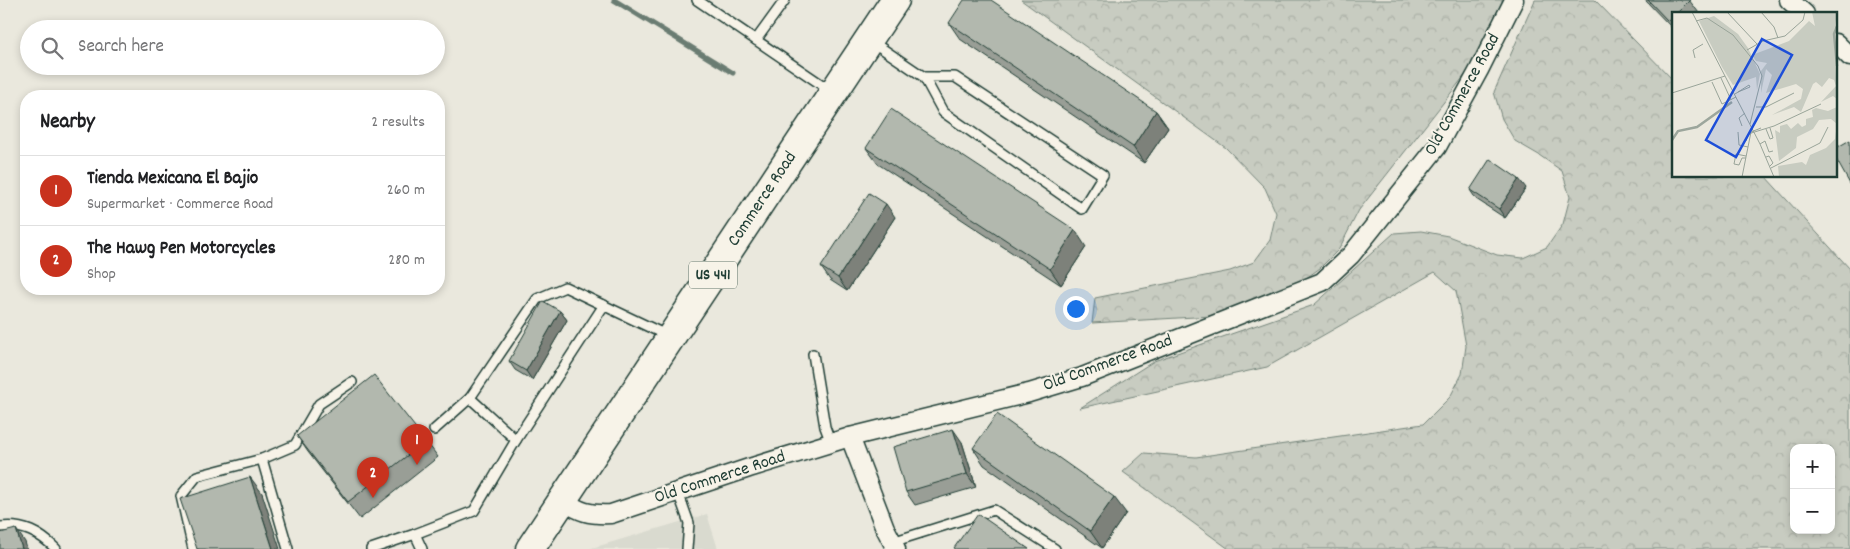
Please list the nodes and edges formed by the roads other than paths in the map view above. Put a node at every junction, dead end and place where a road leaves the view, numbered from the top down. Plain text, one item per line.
1 (697, 0) edge
2 (785, 0) edge
3 (895, 0) edge
4 (1514, 0) edge
5 (1789, 0) edge
6 (1803, 12) edge
7 (869, 39) junction
8 (756, 40) junction
9 (1838, 45) edge
10 (1850, 57) edge
11 (924, 77) junction
12 (834, 92) junction
13 (604, 305) junction
14 (671, 337) junction
15 (813, 354) dead end
16 (352, 382) dead end
17 (470, 398) junction
18 (434, 430) dead end
19 (850, 437) junction
20 (516, 440) junction
21 (831, 443) junction
22 (262, 459) junction
23 (678, 492) junction
24 (562, 500) junction
25 (0, 527) edge
26 (415, 534) junction
27 (894, 546) edge
28 (56, 549) edge
29 (193, 549) edge
30 (288, 549) edge
31 (371, 549) edge
32 (422, 549) edge
33 (530, 549) edge
34 (685, 549) edge
35 (1055, 549) edge

1 - 8 lane
2 - 8 lane
3 - 7 highway, Commerce Road / US 441
4 - 19 street, Old Commerce Road
5 - 6 street
7 - 11 lane
7 - 12 highway, Commerce Road / US 441
8 - 12 lane
9 - 10 street
11 - 11 lane
12 - 14 highway, Commerce Road / US 441
13 - 14 lane
13 - 17 lane
13 - 20 lane
14 - 24 highway, Commerce Road / US 441
15 - 21 lane
16 - 22 lane
17 - 18 lane
17 - 20 lane
19 - 21 street, Old Commerce Road
19 - 27 street
20 - 26 lane
21 - 23 street, Old Commerce Road
22 - 29 lane
22 - 30 lane
23 - 24 street, Old Commerce Road
23 - 34 lane
24 - 33 highway, Commerce Road / US 441
25 - 28 lane
26 - 31 lane
26 - 32 lane
27 - 35 lane

